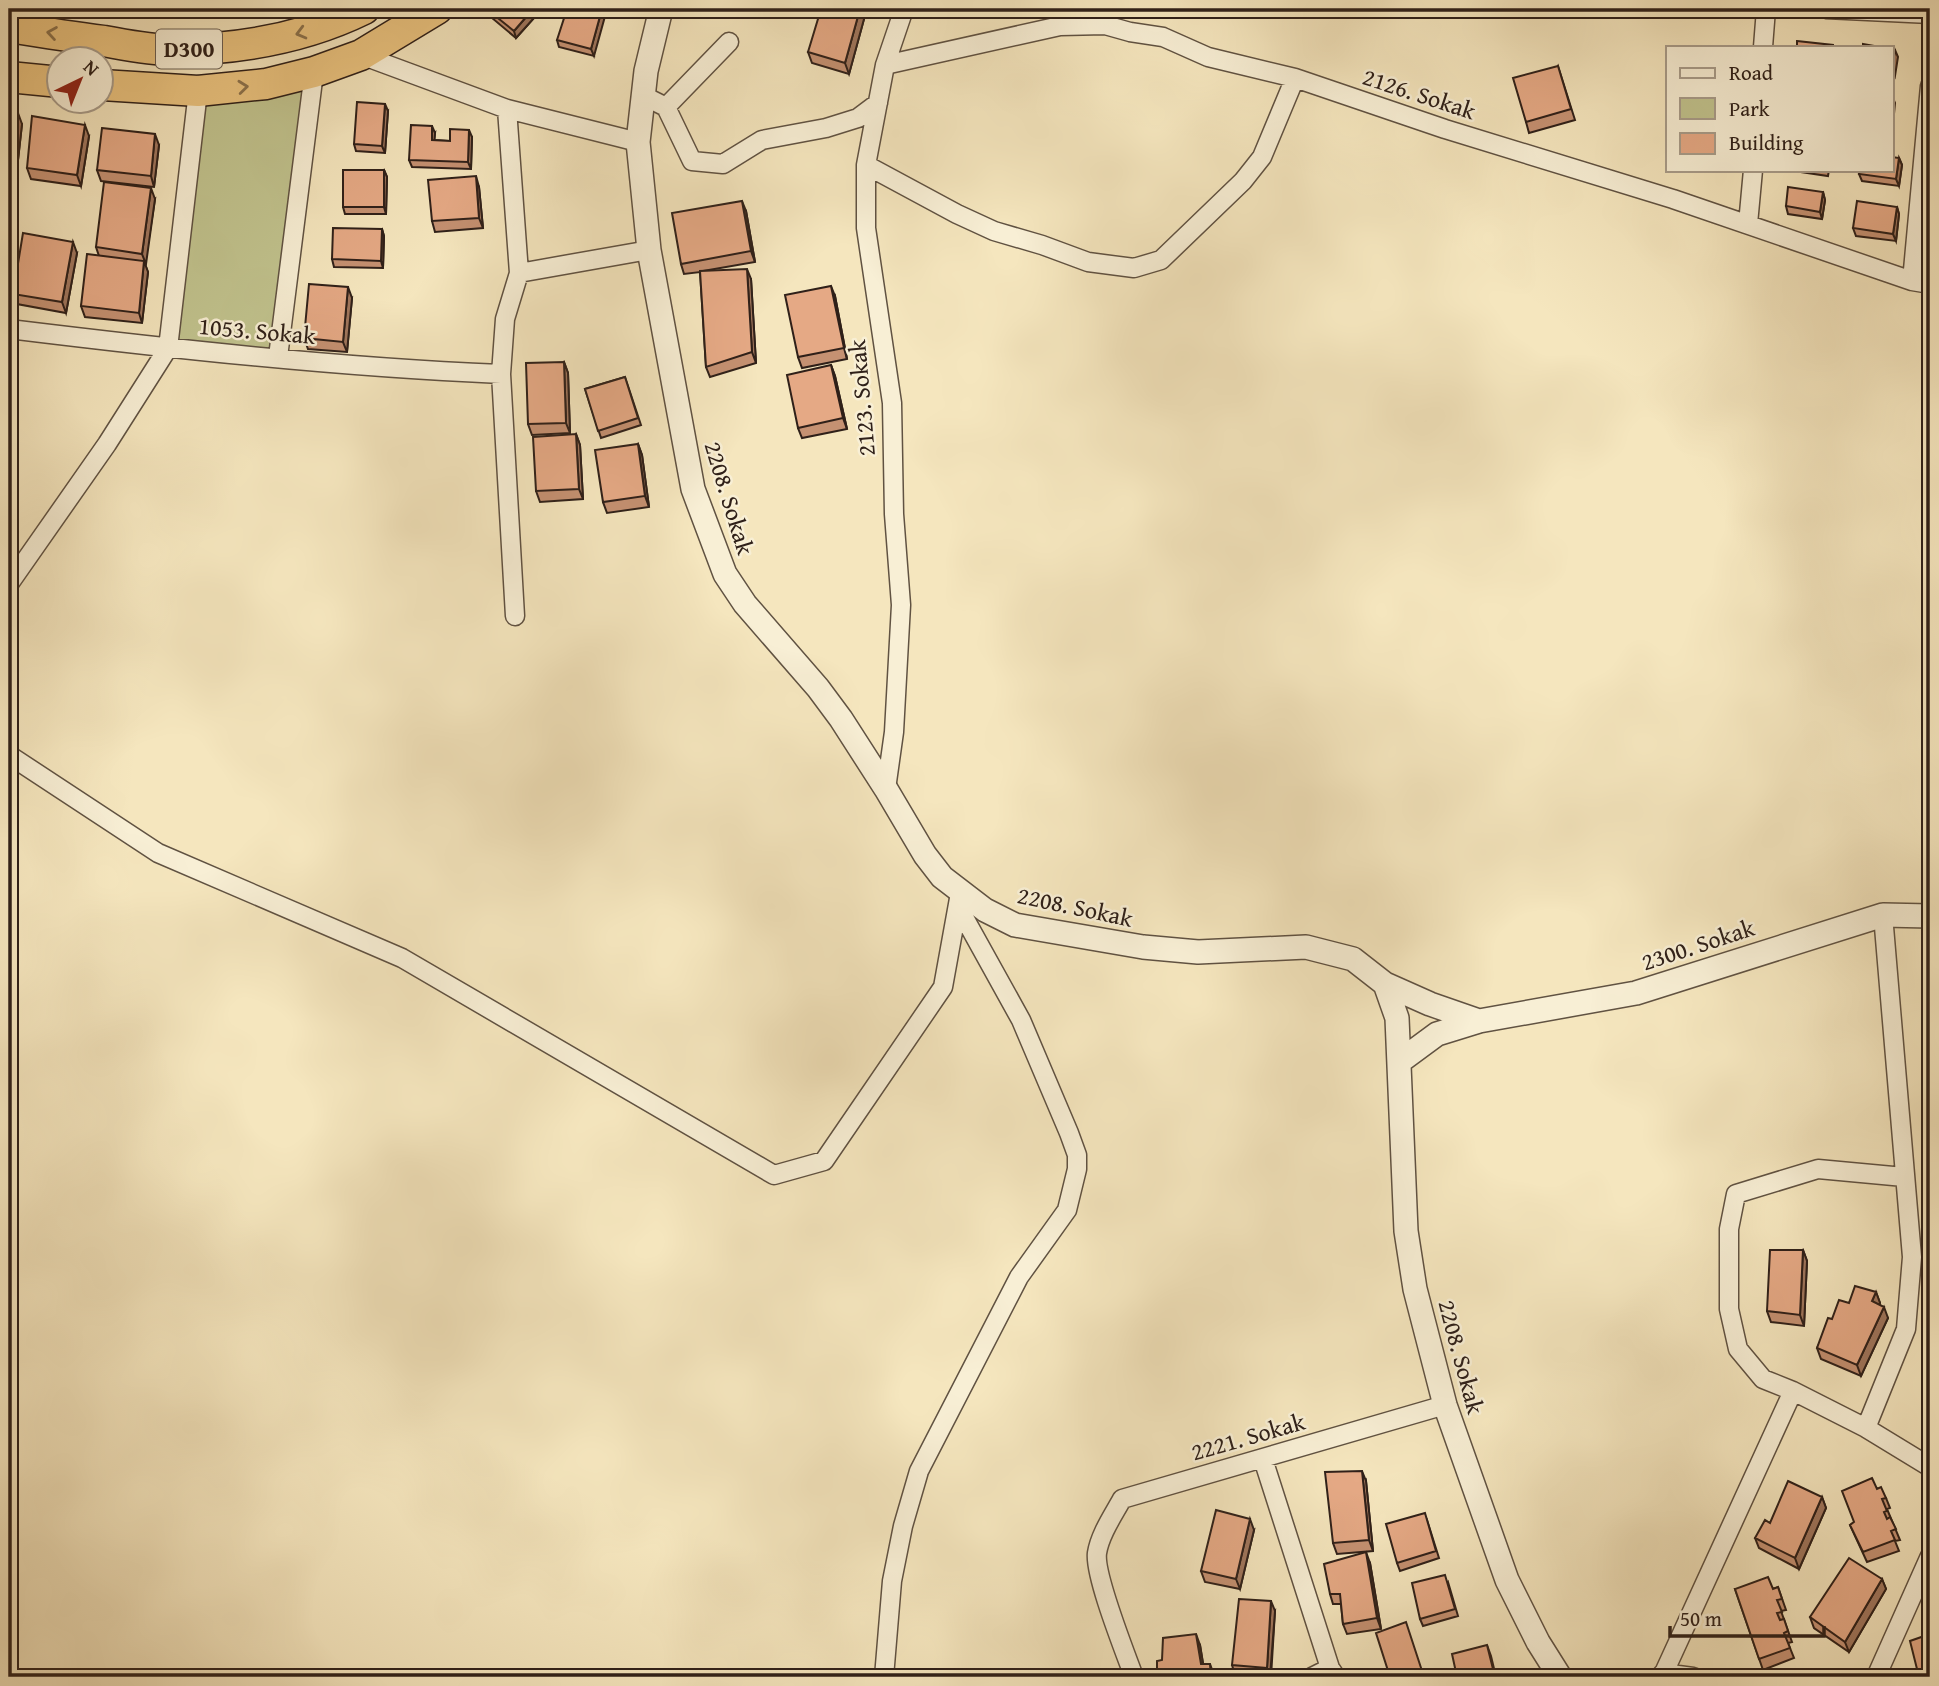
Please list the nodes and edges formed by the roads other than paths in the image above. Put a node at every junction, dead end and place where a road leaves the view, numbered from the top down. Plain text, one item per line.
1 (364, 9) edge
2 (437, 9) edge
3 (661, 9) edge
4 (904, 9) edge
5 (1766, 9) edge
6 (1826, 9) edge
7 (1930, 14) edge
8 (9, 27) edge
9 (729, 41) dead end
10 (1763, 46) edge
11 (361, 55) junction
12 (885, 65) junction
13 (314, 72) junction
14 (9, 78) edge
15 (1295, 78) junction
16 (46, 81) edge
17 (116, 86) edge
18 (1930, 86) edge
19 (198, 92) junction
20 (642, 95) junction
21 (878, 103) junction
22 (666, 107) junction
23 (507, 109) junction
24 (638, 142) junction
25 (866, 165) junction
26 (1753, 172) edge
27 (1748, 224) junction
28 (649, 250) junction
29 (519, 273) junction
30 (1912, 281) junction
31 (1930, 284) edge
32 (9, 329) edge
33 (168, 348) junction
34 (278, 357) junction
35 (501, 374) junction
36 (9, 584) edge
37 (515, 615) dead end
38 (9, 755) edge
39 (886, 789) junction
40 (960, 893) junction
41 (1883, 915) junction
42 (1930, 916) edge
43 (1385, 984) junction
44 (1430, 1004) junction
45 (1479, 1021) junction
46 (1398, 1026) junction
47 (1437, 1034) junction
48 (1399, 1062) junction
49 (1904, 1177) junction
50 (1793, 1391) junction
51 (1445, 1405) junction
52 (1866, 1428) junction
53 (1264, 1459) junction
54 (1930, 1467) edge
55 (1930, 1556) edge
56 (1333, 1673) edge
57 (1662, 1675) edge
58 (884, 1677) edge
59 (1134, 1677) edge
60 (1312, 1677) edge
61 (1560, 1677) edge
62 (1693, 1677) edge
63 (1876, 1677) edge

1 -> 8 highway, D300
2 - 11 highway, D300
3 - 20 street, 2208. Sokak
4 - 12 street, 2123. Sokak
5 - 10 street
6 - 7 street
9 - 22 street
11 - 13 highway, D300
11 - 23 street
12 - 15 street, 2126. Sokak
12 - 21 street, 2123. Sokak
19 -> 13 highway, D300
13 - 34 street
14 - 16 highway
15 - 25 street
15 - 27 street, 2126. Sokak
17 - 19 highway, D300
18 - 30 street
19 - 33 street
20 - 22 street
20 - 24 street, 2208. Sokak
21 - 22 street
21 - 25 street, 2123. Sokak
23 - 24 street
23 - 29 street
24 - 28 street, 2208. Sokak
25 - 39 street, 2123. Sokak
26 - 27 street
27 - 30 street, 2126. Sokak
28 - 29 street
28 - 39 street, 2208. Sokak
29 - 35 street
30 - 31 street, 2126. Sokak
32 - 33 street, 1053. Sokak
33 - 34 street, 1053. Sokak
33 - 36 street
34 - 35 street, 1053. Sokak
35 - 37 street
38 - 40 street
39 - 40 street, 2208. Sokak
40 - 43 street, 2208. Sokak
40 - 58 street
41 - 42 street, 2300. Sokak
41 - 45 street, 2300. Sokak
41 - 49 street
43 - 44 street
43 - 46 street, 2208. Sokak
44 - 45 street
44 - 46 street
45 - 47 street, 2300. Sokak
46 - 47 street
46 - 48 street, 2208. Sokak
47 - 48 street
48 - 51 street, 2208. Sokak
49 - 50 street
49 - 52 street
50 - 52 street
50 - 57 street
51 - 53 street, 2221. Sokak
51 - 61 street, 2208. Sokak
52 - 54 street
53 - 56 street
53 - 59 street, 2221. Sokak
55 - 63 street
56 - 60 street
57 - 62 street

